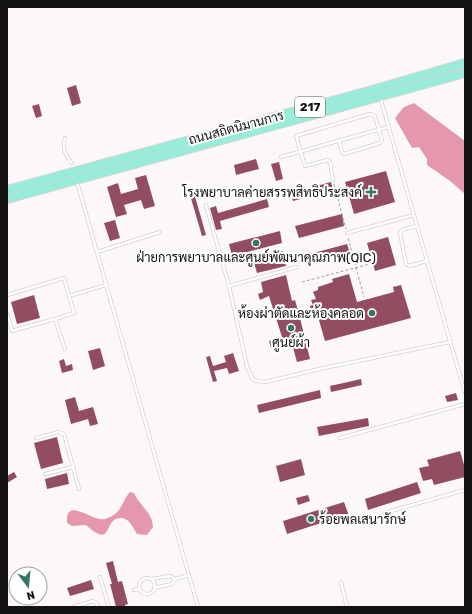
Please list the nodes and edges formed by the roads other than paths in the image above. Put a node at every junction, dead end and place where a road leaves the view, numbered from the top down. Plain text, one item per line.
1 (465, 63) edge
2 (465, 73) edge
3 (377, 88) junction
4 (380, 97) junction
5 (388, 127) junction
6 (379, 129) junction
7 (65, 138) dead end
8 (338, 140) junction
9 (301, 151) junction
10 (281, 157) dead end
11 (73, 167) junction
12 (77, 180) junction
13 (333, 180) road end
14 (7, 190) edge
15 (7, 199) edge
16 (206, 205) dead end
17 (414, 215) junction
18 (416, 226) junction
19 (160, 232) dead end
20 (347, 233) road end
21 (97, 252) junction
22 (426, 261) junction
23 (297, 267) dead end
24 (106, 285) junction
25 (229, 286) junction
26 (7, 295) edge
27 (69, 296) junction
28 (7, 313) edge
29 (55, 319) junction
30 (450, 342) junction
31 (65, 349) dead end
32 (465, 393) edge
33 (465, 404) edge
34 (36, 438) dead end
35 (340, 438) dead end
36 (73, 466) junction
37 (45, 474) dead end
38 (79, 489) dead end
39 (465, 490) edge
40 (384, 513) dead end
41 (189, 575) junction
42 (100, 577) dead end
43 (151, 579) junction
44 (175, 579) junction
45 (341, 582) dead end
46 (154, 588) junction
47 (140, 589) junction
48 (134, 590) dead end
49 (73, 607) edge
50 (98, 607) edge
51 (110, 607) edge
52 (198, 607) edge
53 (347, 607) edge

1 - 3 main road, ถนนสถิตนิมานการ / 217
2 - 4 main road, ถนนสถิตนิมานการ / 217
3 - 4 main road
3 - 11 main road, ถนนสถิตนิมานการ / 217
4 - 5 lane
4 - 12 main road, ถนนสถิตนิมานการ / 217
5 - 6 lane
5 - 17 lane
6 - 8 lane
6 - 8 lane
6 - 9 lane
7 - 11 lane
8 - 9 lane
9 - 10 lane
9 - 13 lane
11 - 12 main road
11 - 14 main road, ถนนสถิตนิมานการ / 217
12 - 15 main road, ถนนสถิตนิมานการ / 217
12 - 21 lane
16 - 25 lane
17 - 18 lane
17 - 20 lane
18 - 22 lane
18 - 22 lane
19 - 21 lane
21 - 24 lane
22 - 30 lane
23 - 25 lane
24 - 27 lane
24 - 41 lane
25 - 30 lane
26 - 27 lane
27 - 29 lane
28 - 29 lane
29 - 31 lane
30 - 32 lane
33 - 35 lane
34 - 36 lane
36 - 37 lane
36 - 38 lane
39 - 40 lane
41 - 44 lane
41 - 52 lane
42 - 51 lane
43 - 44 lane
43 - 46 lane
43 - 47 lane
44 - 46 lane
45 - 53 lane
46 - 47 lane
47 - 48 lane
49 - 50 lane

